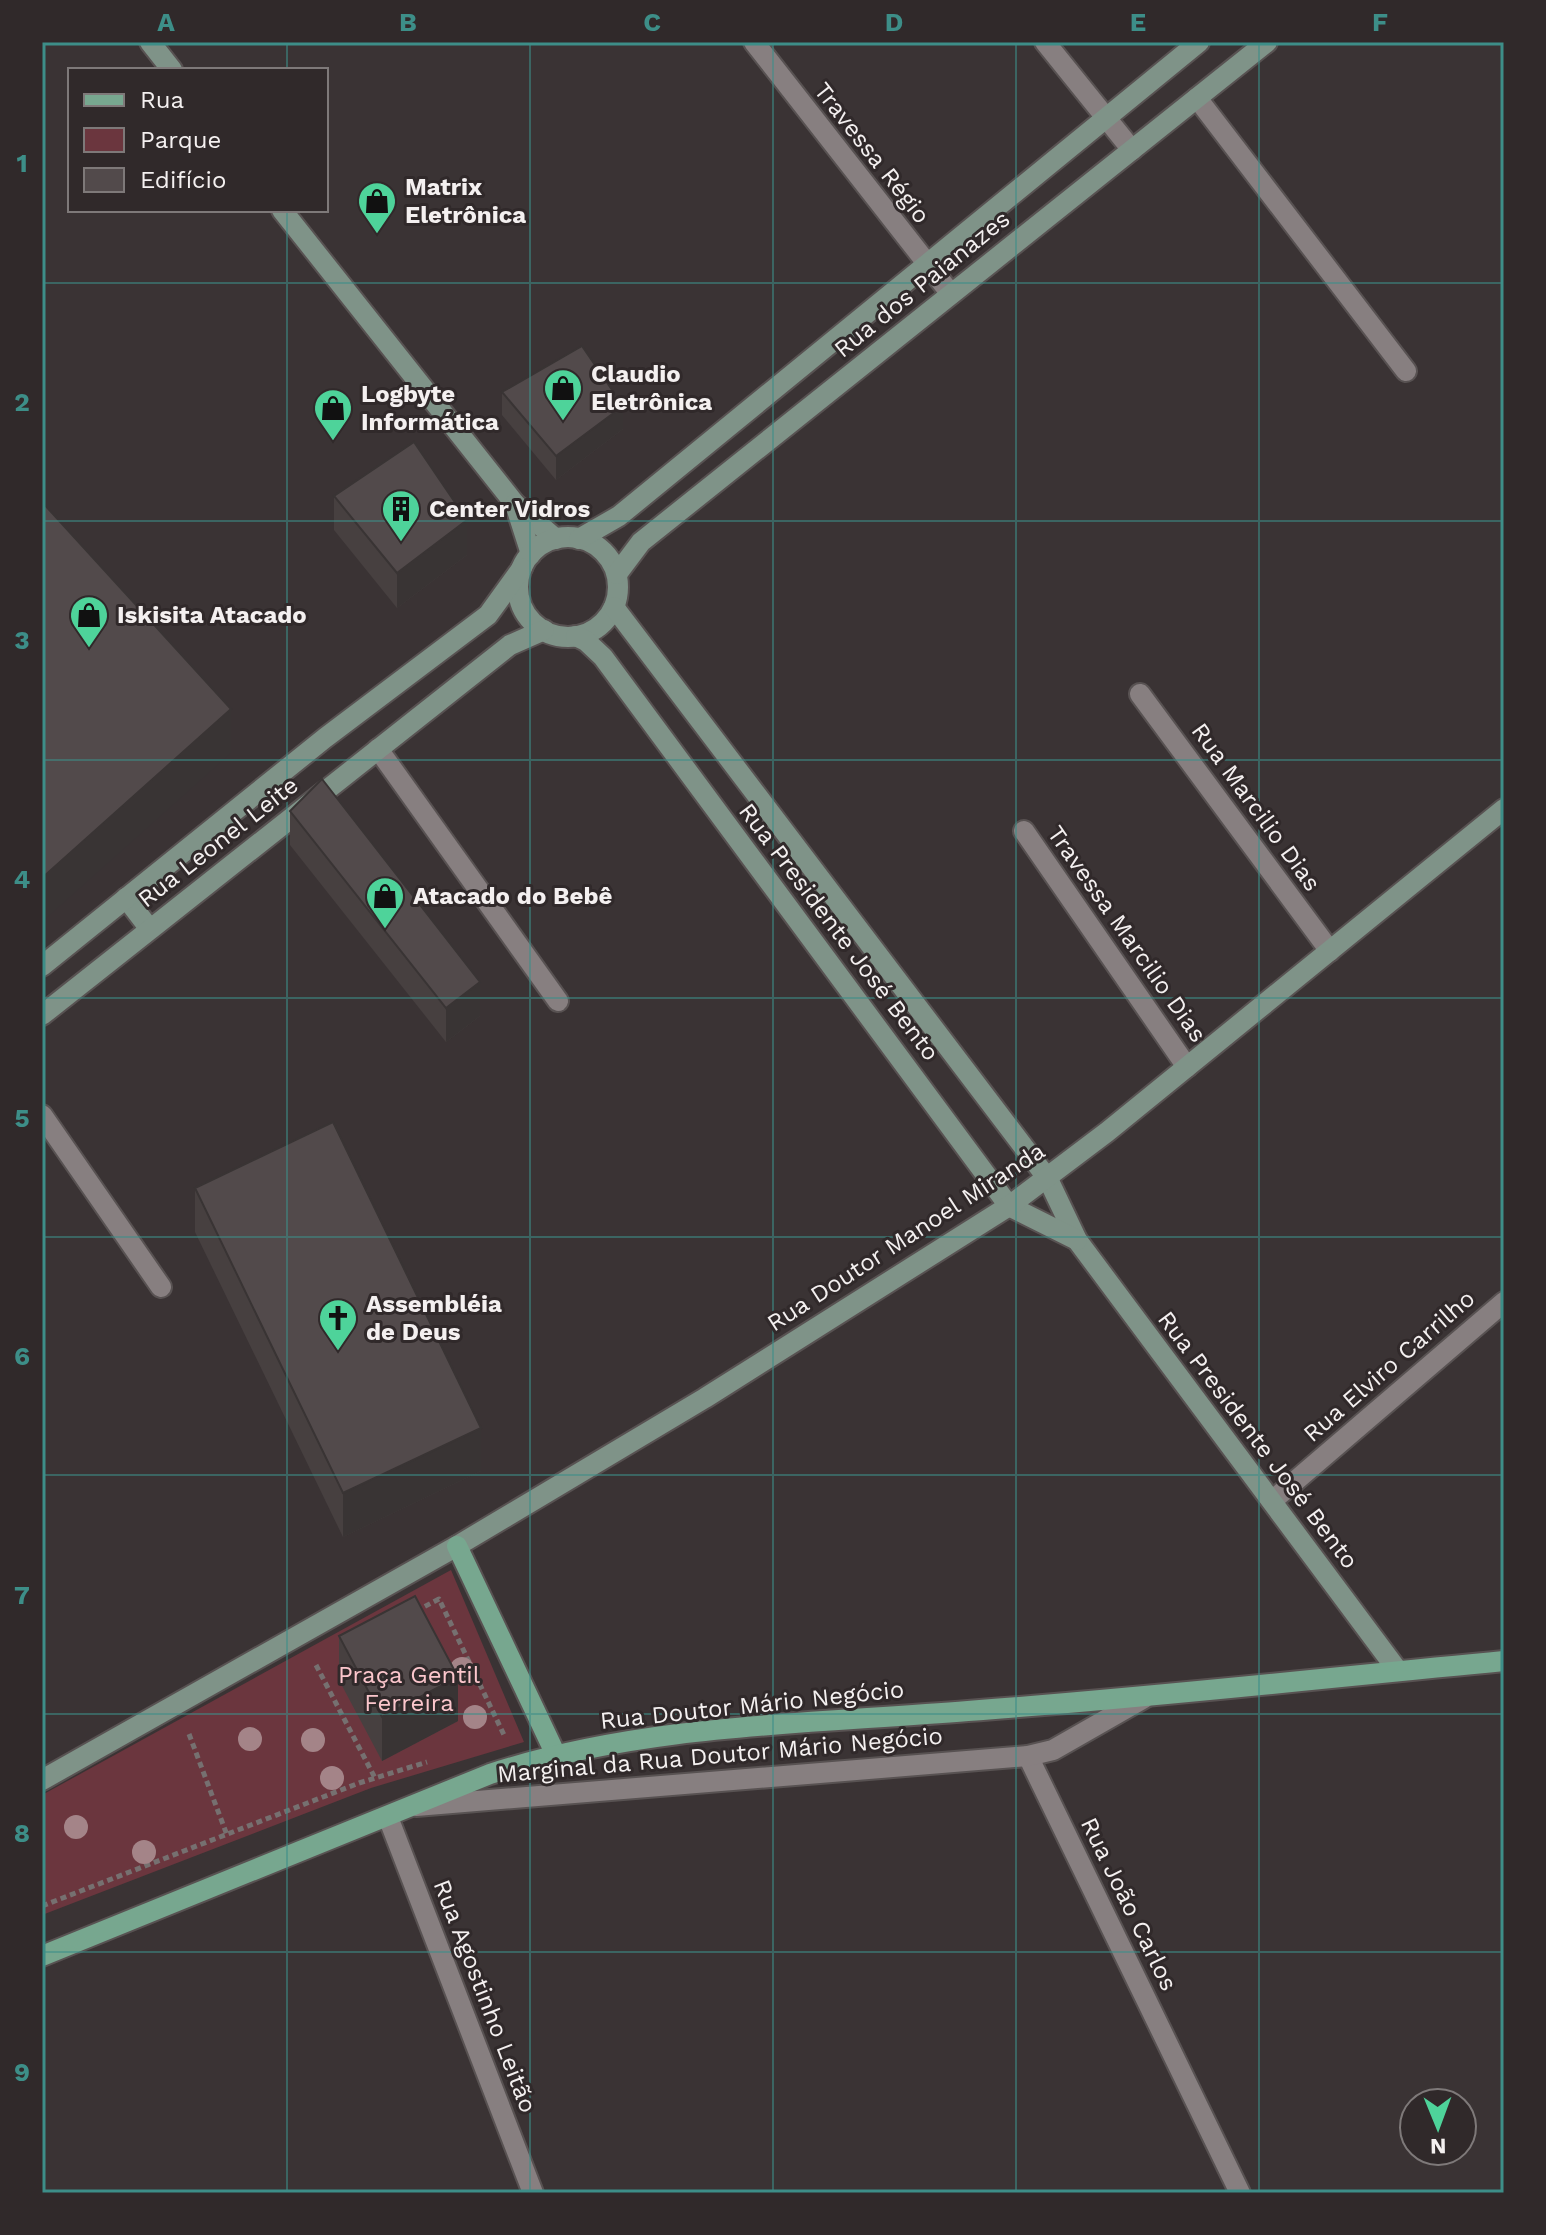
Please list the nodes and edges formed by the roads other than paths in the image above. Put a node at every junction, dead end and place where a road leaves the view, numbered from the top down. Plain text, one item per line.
1 (150, 42) edge
2 (754, 42) edge
3 (1045, 42) edge
4 (1199, 42) edge
5 (1267, 42) edge
6 (170, 68) edge
7 (1197, 98) junction
8 (1107, 117) junction
9 (1132, 150) junction
10 (284, 212) edge
11 (926, 264) junction
12 (951, 294) junction
13 (1406, 371) dead end
14 (515, 504) junction
15 (556, 539) junction
16 (579, 539) junction
17 (527, 561) junction
18 (617, 574) junction
19 (614, 607) junction
20 (544, 630) junction
21 (576, 636) junction
22 (1140, 694) dead end
23 (378, 749) junction
24 (1504, 809) edge
25 (1024, 831) dead end
26 (126, 898) junction
27 (149, 928) junction
28 (1330, 951) junction
29 (42, 966) edge
30 (558, 1001) dead end
31 (42, 1015) edge
32 (1187, 1067) junction
33 (42, 1115) edge
34 (1048, 1179) junction
35 (1009, 1206) junction
36 (1077, 1240) junction
37 (161, 1287) dead end
38 (1504, 1302) edge
39 (1272, 1501) junction
40 (457, 1546) junction
41 (1504, 1661) edge
42 (1398, 1671) junction
43 (1144, 1698) junction
44 (555, 1753) junction
45 (1028, 1756) junction
46 (42, 1780) edge
47 (416, 1806) junction
48 (388, 1817) junction
49 (42, 1956) edge
50 (533, 2193) edge
51 (1240, 2193) edge

1 - 6 street
2 - 11 street, Travessa Régio
3 - 8 street
4 - 8 street, Rua dos Paianazes
5 - 7 street, Rua dos Paianazes
7 - 9 street, Rua dos Paianazes
7 - 13 street
8 - 9 street
8 - 11 street, Rua dos Paianazes
9 - 12 street, Rua dos Paianazes
10 - 14 street
11 - 12 street, Travessa Régio
11 - 16 street, Rua dos Paianazes
12 - 18 street, Rua dos Paianazes
14 - 15 street
14 - 17 street
15 - 16 street
15 - 17 street
16 - 18 street
17 - 20 street
17 - 26 street, Rua Leonel Leite
18 - 19 street
19 - 21 street
19 - 34 street, Rua Presidente José Bento
20 - 21 street
20 - 23 street, Rua Leonel Leite
21 - 35 street, Rua Presidente José Bento
22 - 28 street, Rua Marcilio Dias
23 - 27 street, Rua Leonel Leite
23 - 30 street
24 - 28 street, Rua Doutor Manoel Miranda
25 - 32 street, Travessa Marcilio Dias
26 - 27 street
26 - 29 street, Rua Leonel Leite
27 - 31 street, Rua Leonel Leite
28 - 32 street, Rua Doutor Manoel Miranda
32 - 34 street, Rua Doutor Manoel Miranda
33 - 37 street
34 - 35 street, Rua Doutor Manoel Miranda
34 - 36 street, Rua Presidente José Bento
35 - 36 street, Rua Presidente José Bento
35 - 40 street, Rua Doutor Manoel Miranda
36 - 39 street, Rua Presidente José Bento
38 - 39 street, Rua Elviro Carrilho
39 - 42 street, Rua Presidente José Bento
40 - 44 main road
40 - 46 street
41 - 42 main road, Rua Doutor Mário Negócio
42 - 43 main road, Rua Doutor Mário Negócio
43 - 44 main road, Rua Doutor Mário Negócio
43 - 45 street
44 - 47 main road, Rua Doutor Mário Negócio
45 - 47 street, Marginal da Rua Doutor Mário Negócio
45 - 51 street, Rua João Carlos
47 - 48 main road, Rua Doutor Mário Negócio
48 - 49 main road, Rua Doutor Mário Negócio
48 - 50 street, Rua Agostinho Leitão

